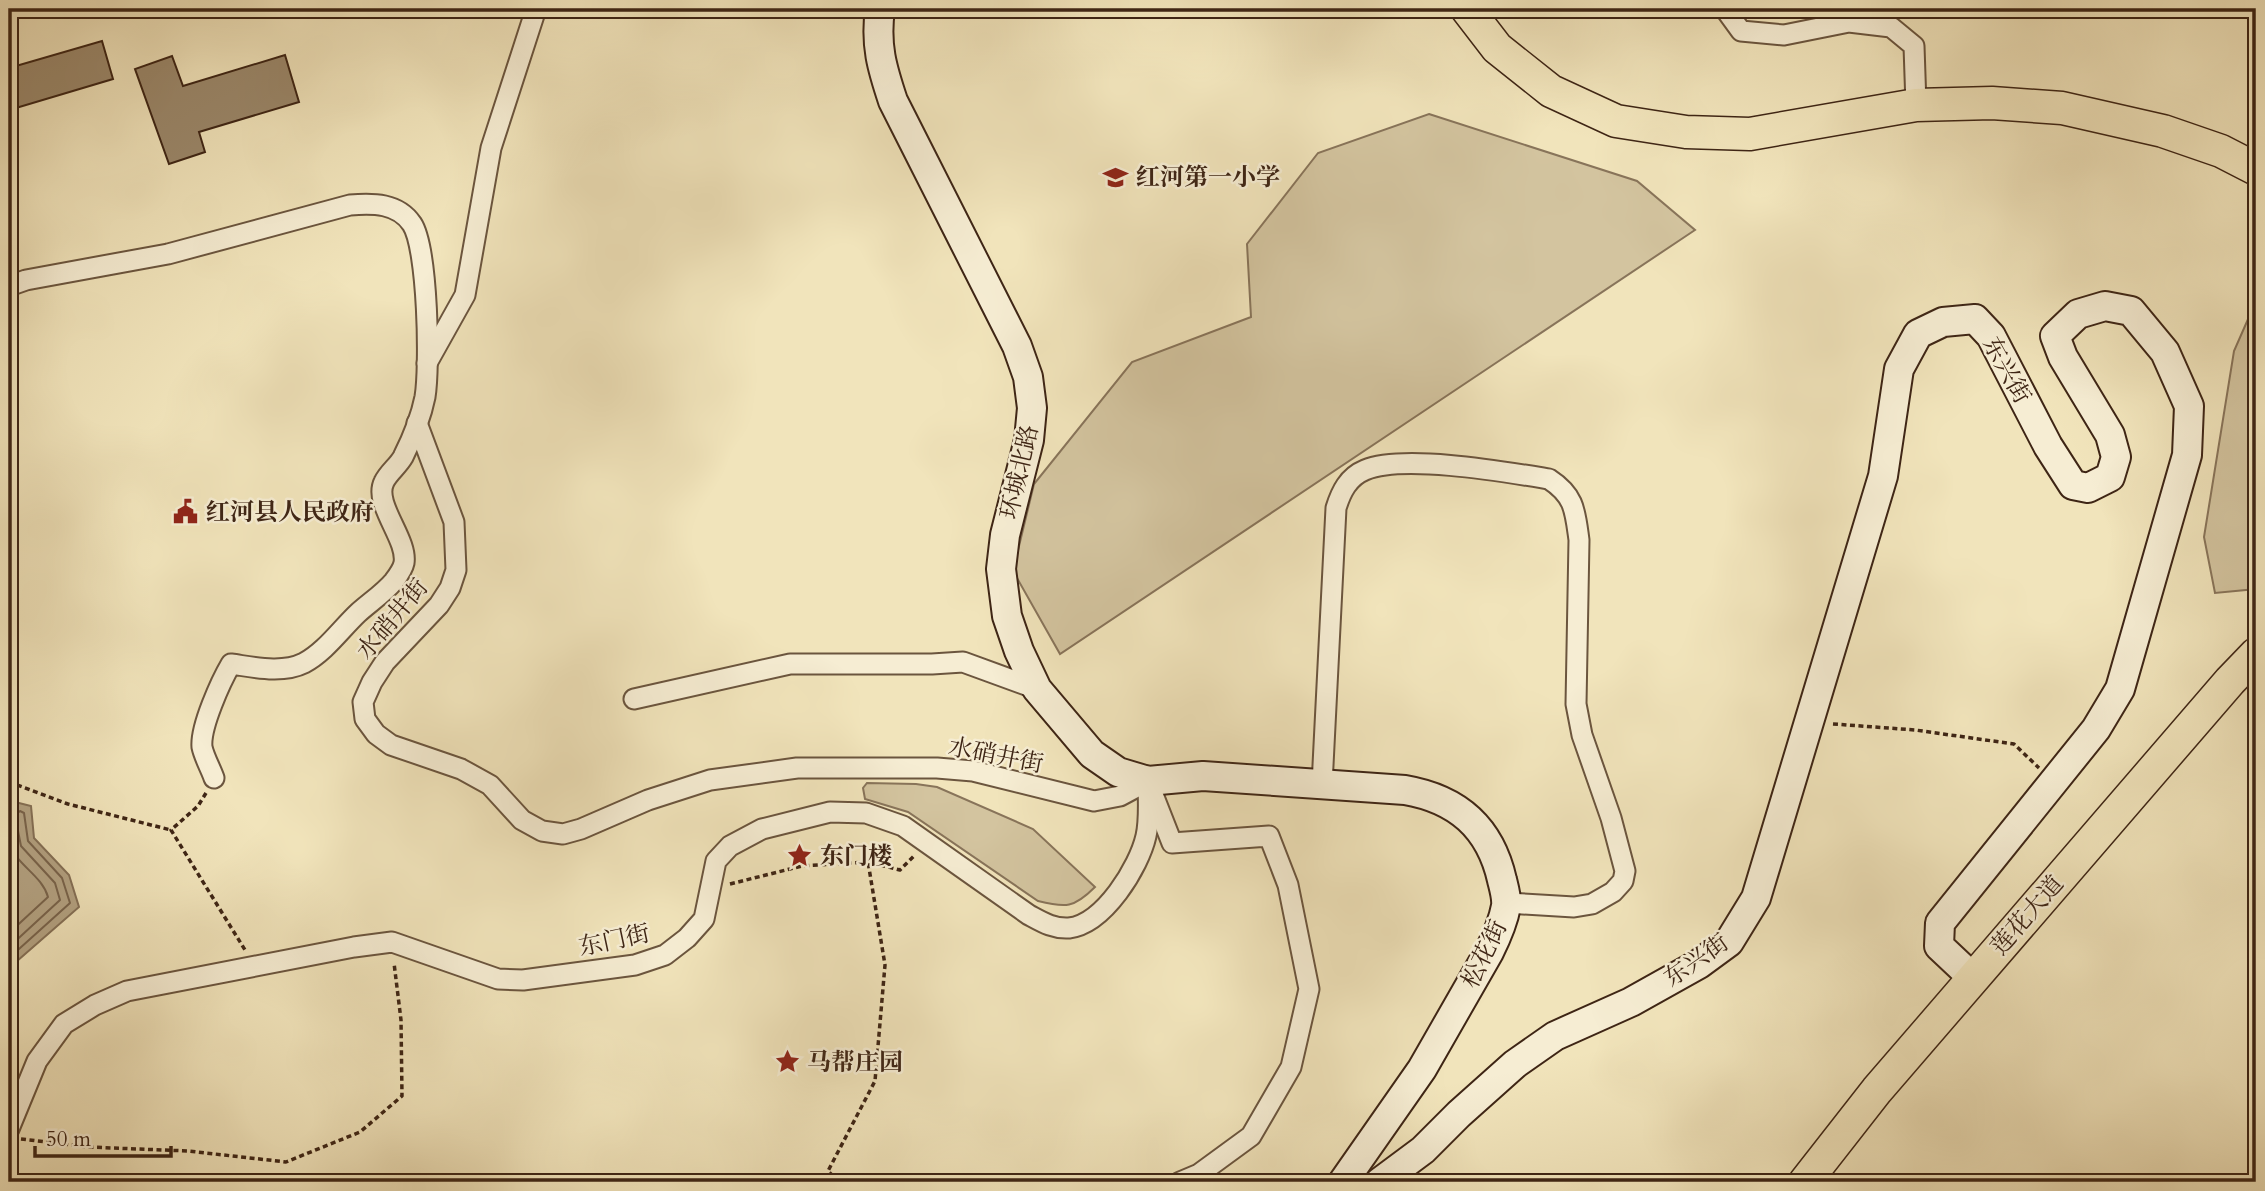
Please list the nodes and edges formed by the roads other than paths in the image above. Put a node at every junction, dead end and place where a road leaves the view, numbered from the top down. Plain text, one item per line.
1 (536, 9) edge
2 (880, 9) edge
3 (1467, 9) edge
4 (1725, 9) edge
5 (1916, 105) junction
6 (2256, 169) edge
7 (9, 286) edge
8 (426, 364) junction
9 (417, 423) junction
10 (2256, 654) edge
11 (1037, 689) junction
12 (634, 699) dead end
13 (214, 778) road end
14 (1148, 781) junction
15 (1322, 785) junction
16 (1507, 903) junction
17 (1973, 978) junction
18 (9, 1129) edge
19 (1181, 1182) edge
20 (1343, 1182) edge
21 (1380, 1182) edge
22 (1805, 1182) edge

1 - 8 street
2 - 11 street, 环城北路
3 - 5 main road
4 - 5 street
5 - 6 main road
7 - 8 street
8 - 9 street
9 - 13 street
9 - 14 street, 水硝井街
10 - 17 main road, 莲花大道
11 - 12 street
11 - 14 street, 环城北路
14 - 15 street, 松花街
14 - 18 street, 东门街
14 - 19 street
15 - 16 street, 松花街
15 - 16 street
16 - 20 street, 松花街
17 - 21 street, 东兴街
17 - 22 main road, 莲花大道

